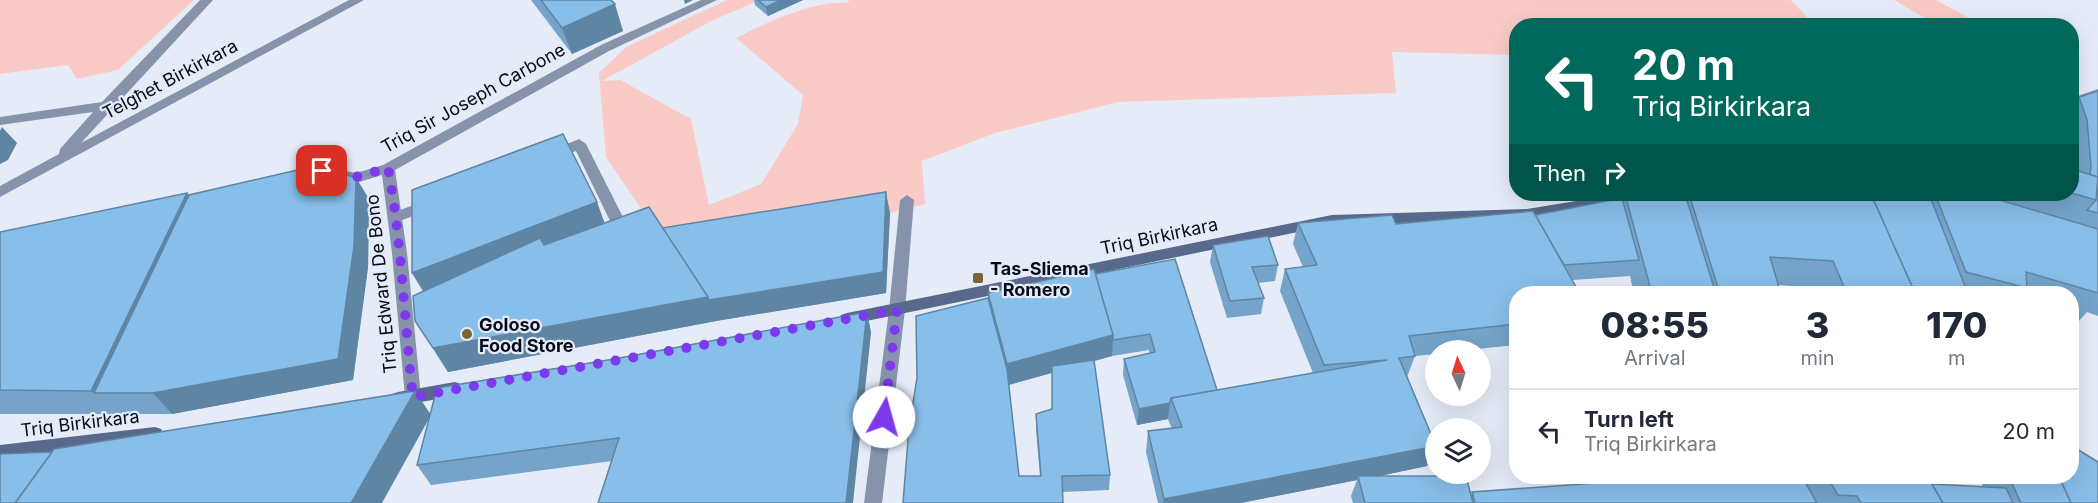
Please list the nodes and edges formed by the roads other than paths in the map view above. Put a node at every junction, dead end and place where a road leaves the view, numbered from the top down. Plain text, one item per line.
1 (207, 0) edge
2 (358, 0) edge
3 (711, 0) edge
4 (2098, 93) edge
5 (2079, 100) edge
6 (106, 106) junction
7 (0, 121) edge
8 (59, 158) junction
9 (536, 161) edge
10 (388, 168) junction
11 (322, 171) edge
12 (0, 192) edge
13 (440, 200) edge
14 (907, 200) dead end
15 (1608, 201) edge
16 (397, 217) junction
17 (600, 236) edge
18 (897, 310) junction
19 (828, 323) edge
20 (470, 387) edge
21 (413, 397) junction
22 (379, 402) edge
23 (174, 432) edge
24 (0, 452) edge
25 (873, 503) edge

1 - 6 street
2 - 8 street, Telgħet Birkirkara
3 - 10 street, Triq Sir Joseph Carbone
4 - 5 street
6 - 7 street
6 - 8 street
8 - 12 street, Telgħet Birkirkara
9 - 17 street
10 - 11 street, Triq Sir Joseph Carbone
10 - 16 street, Triq Edward De Bono
13 - 16 street
14 - 18 street
15 - 18 main road, Triq Birkirkara
16 - 21 street, Triq Edward De Bono
18 - 19 main road, Triq Birkirkara
18 - 25 street
20 - 21 main road
21 - 22 main road
23 - 24 main road, Triq Birkirkara

